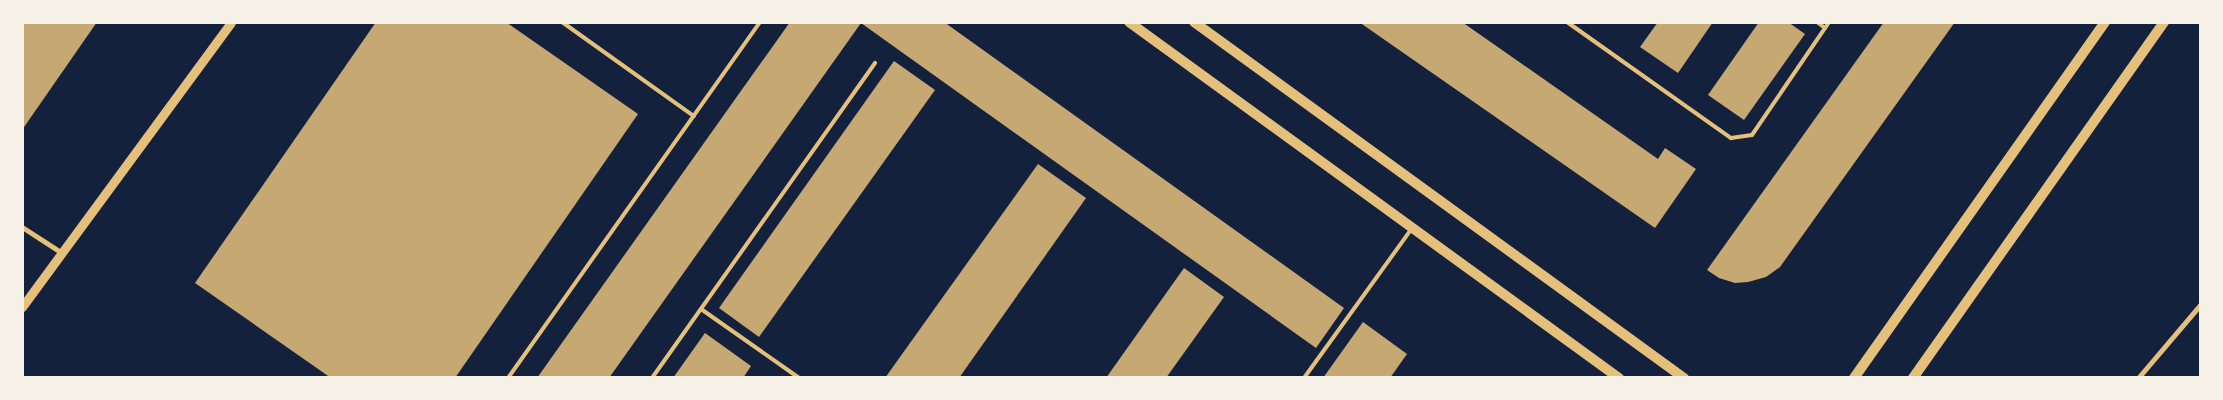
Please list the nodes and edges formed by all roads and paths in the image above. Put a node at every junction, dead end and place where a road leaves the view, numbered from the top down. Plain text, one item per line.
1 (231, 22) edge
2 (562, 22) edge
3 (760, 22) edge
4 (1129, 22) edge
5 (1194, 22) edge
6 (1567, 22) edge
7 (1817, 22) edge
8 (1829, 22) edge
9 (2105, 22) edge
10 (2164, 22) edge
11 (1825, 28) junction
12 (875, 63) dead end
13 (694, 116) junction
14 (22, 227) edge
15 (1412, 228) junction
16 (62, 253) junction
17 (2200, 305) edge
18 (22, 307) edge
19 (700, 309) junction
20 (508, 378) edge
21 (652, 378) edge
22 (799, 378) edge
23 (1304, 378) edge
24 (1619, 378) edge
25 (1684, 378) edge
26 (1854, 378) edge
27 (1913, 378) edge
28 (2138, 378) edge

1 - 16 street
2 - 13 lane
3 - 13 lane
4 - 15 main road
5 - 25 main road
6 - 11 lane
7 - 11 lane
8 - 11 lane
9 - 26 main road
10 - 27 main road
12 - 19 lane
13 - 20 lane
14 - 16 street
15 - 23 lane
15 - 24 main road
16 - 18 street
17 - 28 street
19 - 21 lane
19 - 22 lane

